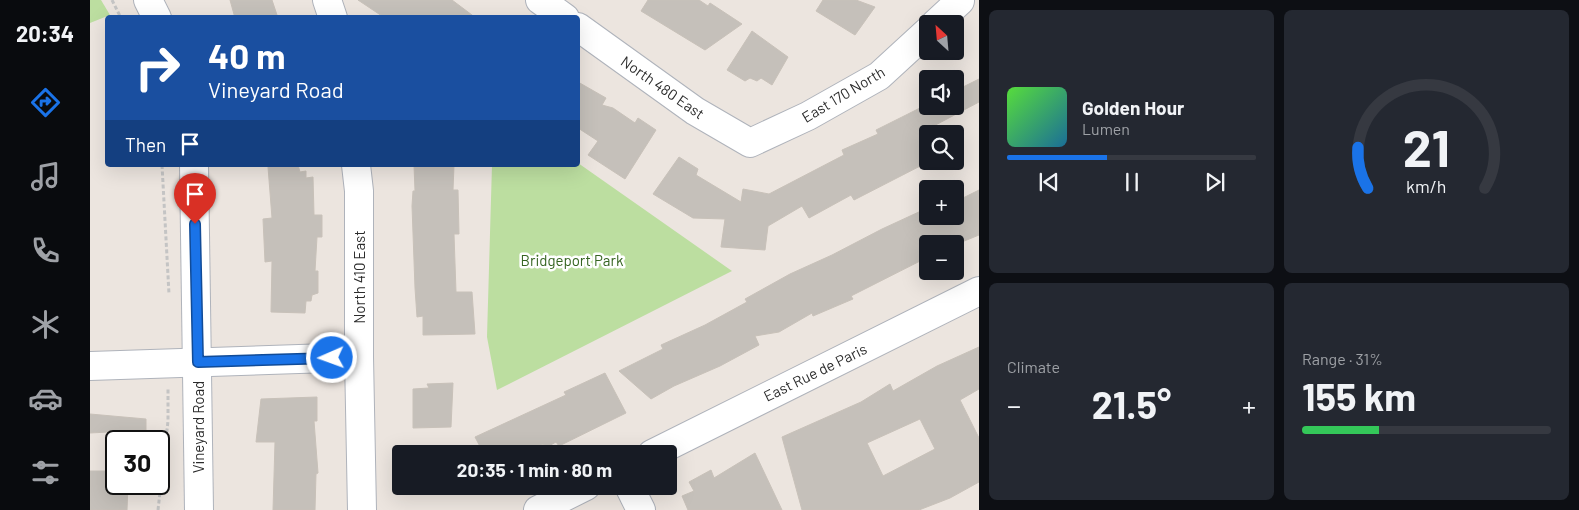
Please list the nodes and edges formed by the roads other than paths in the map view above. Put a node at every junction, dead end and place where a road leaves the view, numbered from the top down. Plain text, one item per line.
1 (148, 0) edge
2 (327, 0) edge
3 (540, 0) edge
4 (966, 5) edge
5 (156, 15) edge
6 (332, 15) edge
7 (561, 15) edge
8 (950, 15) edge
9 (580, 28) edge
10 (919, 39) edge
11 (750, 143) joint
12 (194, 167) edge
13 (356, 167) edge
14 (979, 291) edge
15 (359, 357) junction
16 (198, 362) junction
17 (90, 366) edge
18 (670, 445) edge
19 (568, 495) edge
20 (634, 495) edge
21 (199, 510) edge
22 (362, 510) edge
23 (538, 510) edge
24 (641, 510) edge

1 - 5 street
2 - 6 street
3 - 7 street
4 - 8 street
9 - 11 street, North 480 East
10 - 11 street, East 170 North
12 - 16 street, Vineyard Road
13 - 15 street, North 410 East
14 - 18 street, East Rue de Paris
15 - 16 street
15 - 22 street, North 410 East
16 - 17 street
16 - 21 street, Vineyard Road
19 - 23 street
20 - 24 street

